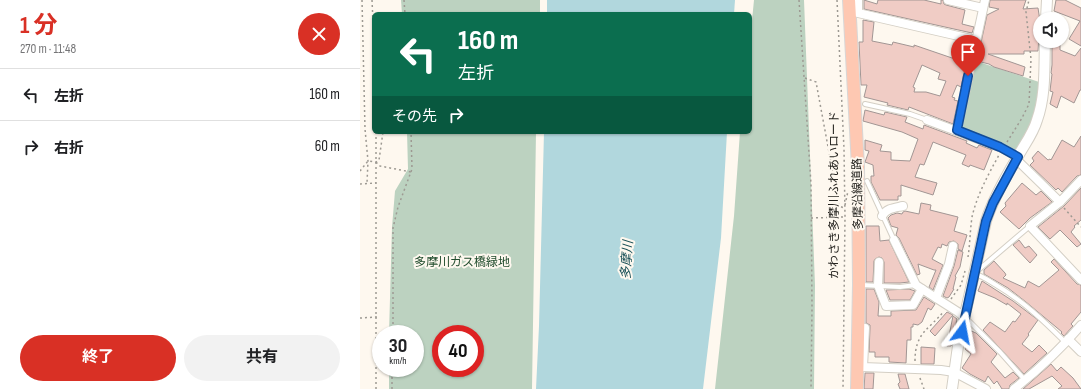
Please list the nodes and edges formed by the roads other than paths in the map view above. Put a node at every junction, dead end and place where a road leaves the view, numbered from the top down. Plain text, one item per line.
1 (849, 0) edge
2 (858, 0) edge
3 (948, 0) edge
4 (1047, 0) edge
5 (984, 4) edge
6 (1046, 12) edge
7 (976, 40) junction
8 (1045, 48) edge
9 (865, 104) dead end
10 (927, 120) joint
11 (957, 130) junction
12 (1017, 158) junction
13 (1081, 180) edge
14 (867, 181) dead end
15 (1059, 202) junction
16 (903, 206) dead end
17 (882, 216) junction
18 (1030, 226) junction
19 (894, 240) joint
20 (953, 246) dead end
21 (879, 262) dead end
22 (974, 274) junction
23 (1081, 280) edge
24 (859, 285) junction
25 (878, 286) junction
26 (919, 287) junction
27 (936, 298) junction
28 (965, 318) junction
29 (1081, 325) edge
30 (864, 328) dead end
31 (1067, 341) junction
32 (1081, 352) edge
33 (954, 372) junction
34 (1025, 380) junction
35 (857, 389) edge
36 (952, 389) edge
37 (986, 389) edge
38 (1014, 389) edge

1 - 24 main road, 多摩沿線道路
2 - 7 street
3 - 5 street
4 - 6 street
5 - 7 street
7 - 11 street
8 - 12 street
9 - 10 lane
10 - 11 street
11 - 12 street
12 - 15 street
12 - 22 street
13 - 15 street
14 - 17 lane
15 - 18 street
16 - 17 street
17 - 19 lane
18 - 22 lane
18 - 23 street
19 - 26 street
20 - 27 street
21 - 25 street
22 - 28 street
22 - 31 lane
24 - 25 lane
24 - 35 main road, 多摩沿線道路
25 - 26 lane
25 - 26 street
26 - 27 street
27 - 28 street
28 - 33 street
28 - 34 lane
29 - 31 street
30 - 33 street
31 - 32 street
31 - 34 street
33 - 36 street
33 - 37 street
34 - 38 street

